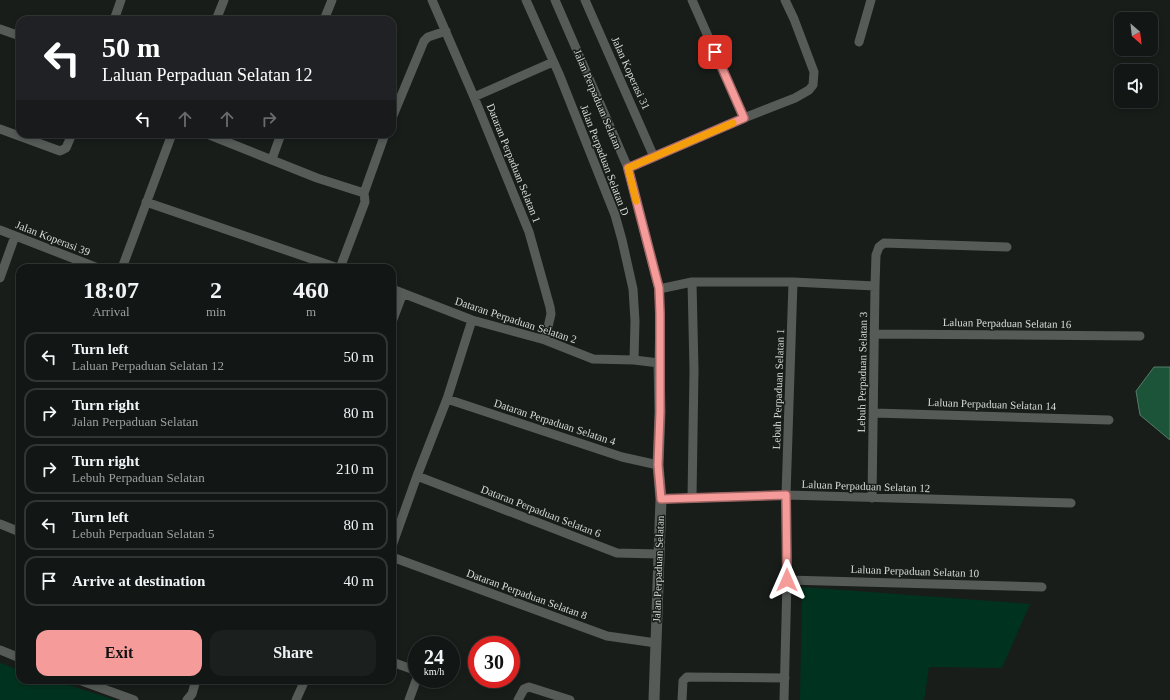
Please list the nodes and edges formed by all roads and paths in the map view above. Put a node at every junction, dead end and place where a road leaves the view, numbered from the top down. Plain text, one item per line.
1 (121, 0) edge
2 (224, 0) edge
3 (332, 0) edge
4 (432, 0) edge
5 (526, 0) edge
6 (556, 0) edge
7 (585, 0) edge
8 (692, 0) edge
9 (785, 0) edge
10 (871, 0) edge
11 (115, 16) edge
12 (218, 16) edge
13 (326, 16) edge
14 (0, 29) edge
15 (446, 31) junction
16 (16, 35) edge
17 (859, 42) dead end
18 (554, 62) junction
19 (474, 97) junction
20 (396, 108) edge
21 (744, 118) junction
22 (0, 129) edge
23 (16, 135) edge
24 (25, 138) edge
25 (70, 138) edge
26 (170, 138) edge
27 (217, 138) edge
28 (280, 138) edge
29 (384, 138) edge
30 (654, 157) junction
31 (272, 159) junction
32 (628, 168) junction
33 (364, 193) junction
34 (146, 202) junction
35 (0, 230) edge
36 (15, 236) junction
37 (1007, 248) dead end
38 (88, 264) edge
39 (123, 264) edge
40 (321, 264) edge
41 (341, 264) edge
42 (0, 278) edge
43 (692, 282) junction
44 (793, 282) junction
45 (875, 286) junction
46 (659, 288) junction
47 (396, 290) edge
48 (403, 293) junction
49 (396, 311) edge
50 (472, 320) junction
51 (874, 334) junction
52 (1140, 336) dead end
53 (545, 340) junction
54 (634, 360) junction
55 (659, 363) junction
56 (447, 399) junction
57 (874, 413) junction
58 (1108, 420) dead end
59 (658, 465) junction
60 (417, 476) junction
61 (786, 495) junction
62 (692, 498) junction
63 (872, 498) junction
64 (661, 499) junction
65 (1071, 504) dead end
66 (0, 524) edge
67 (16, 530) edge
68 (396, 535) edge
69 (659, 554) junction
70 (396, 559) edge
71 (787, 580) junction
72 (1042, 587) dead end
73 (656, 643) junction
74 (0, 650) edge
75 (16, 656) edge
76 (396, 663) edge
77 (408, 667) edge
78 (785, 678) junction
79 (91, 684) edge
80 (195, 684) edge
81 (303, 684) edge
82 (413, 688) edge
83 (519, 698) edge
84 (134, 700) edge
85 (187, 700) edge
86 (296, 700) edge
87 (409, 700) edge
88 (570, 700) edge
89 (654, 700) edge
90 (682, 700) edge
91 (784, 700) edge

1 - 11 street
2 - 12 street
3 - 13 street
4 - 15 street, Dataran Perpaduan Selatan 1
5 - 18 street, Jalan Perpaduan Selatan D
6 - 32 street, Jalan Perpaduan Selatan
7 - 30 street, Jalan Koperasi 31
8 - 21 street
9 - 21 street
10 - 17 street
14 - 16 street
15 - 19 street, Dataran Perpaduan Selatan 1
15 - 20 street
18 - 19 street
18 - 54 street, Jalan Perpaduan Selatan D
19 - 53 street, Dataran Perpaduan Selatan 1
21 - 30 street
22 - 23 street
24 - 25 street
26 - 34 street
27 - 31 street
28 - 31 street
29 - 33 street
30 - 32 street
31 - 33 street
32 - 46 street, Jalan Perpaduan Selatan
33 - 41 street
34 - 39 street
34 - 40 street
35 - 36 street, Jalan Koperasi 39
36 - 38 street, Jalan Koperasi 39
36 - 42 street
37 - 45 street, Lebuh Perpaduan Selatan 3
43 - 44 street
43 - 46 street
43 - 62 street
44 - 45 street
44 - 61 street, Lebuh Perpaduan Selatan 1
45 - 51 street, Lebuh Perpaduan Selatan 3
46 - 55 street, Jalan Perpaduan Selatan
47 - 48 street, Dataran Perpaduan Selatan 2
48 - 49 street
48 - 50 street, Dataran Perpaduan Selatan 2
50 - 53 street, Dataran Perpaduan Selatan 2
50 - 56 street
51 - 52 street, Laluan Perpaduan Selatan 16
51 - 57 street, Lebuh Perpaduan Selatan 3
53 - 54 street, Dataran Perpaduan Selatan 2
54 - 55 street, Dataran Perpaduan Selatan 2
55 - 59 street, Jalan Perpaduan Selatan
56 - 59 street, Dataran Perpaduan Selatan 4
56 - 60 street
57 - 58 street, Laluan Perpaduan Selatan 14
57 - 63 street, Lebuh Perpaduan Selatan 3
59 - 64 street, Jalan Perpaduan Selatan
60 - 68 street
60 - 69 street, Dataran Perpaduan Selatan 6
61 - 62 street, Laluan Perpaduan Selatan 12
61 - 63 street, Laluan Perpaduan Selatan 12
61 - 71 street, Lebuh Perpaduan Selatan 1
62 - 64 street, Laluan Perpaduan Selatan 12
63 - 65 street, Laluan Perpaduan Selatan 12
64 - 69 street, Jalan Perpaduan Selatan
66 - 67 street
69 - 73 street, Jalan Perpaduan Selatan
70 - 73 street, Dataran Perpaduan Selatan 8
71 - 72 street, Laluan Perpaduan Selatan 10
71 - 78 street, Lebuh Perpaduan Selatan 1
73 - 89 street, Jalan Perpaduan Selatan
74 - 75 street
76 - 77 street
78 - 90 street
78 - 91 street, Lebuh Perpaduan Selatan 1
79 - 84 street
80 - 85 street
81 - 86 street
82 - 87 street
83 - 88 street

